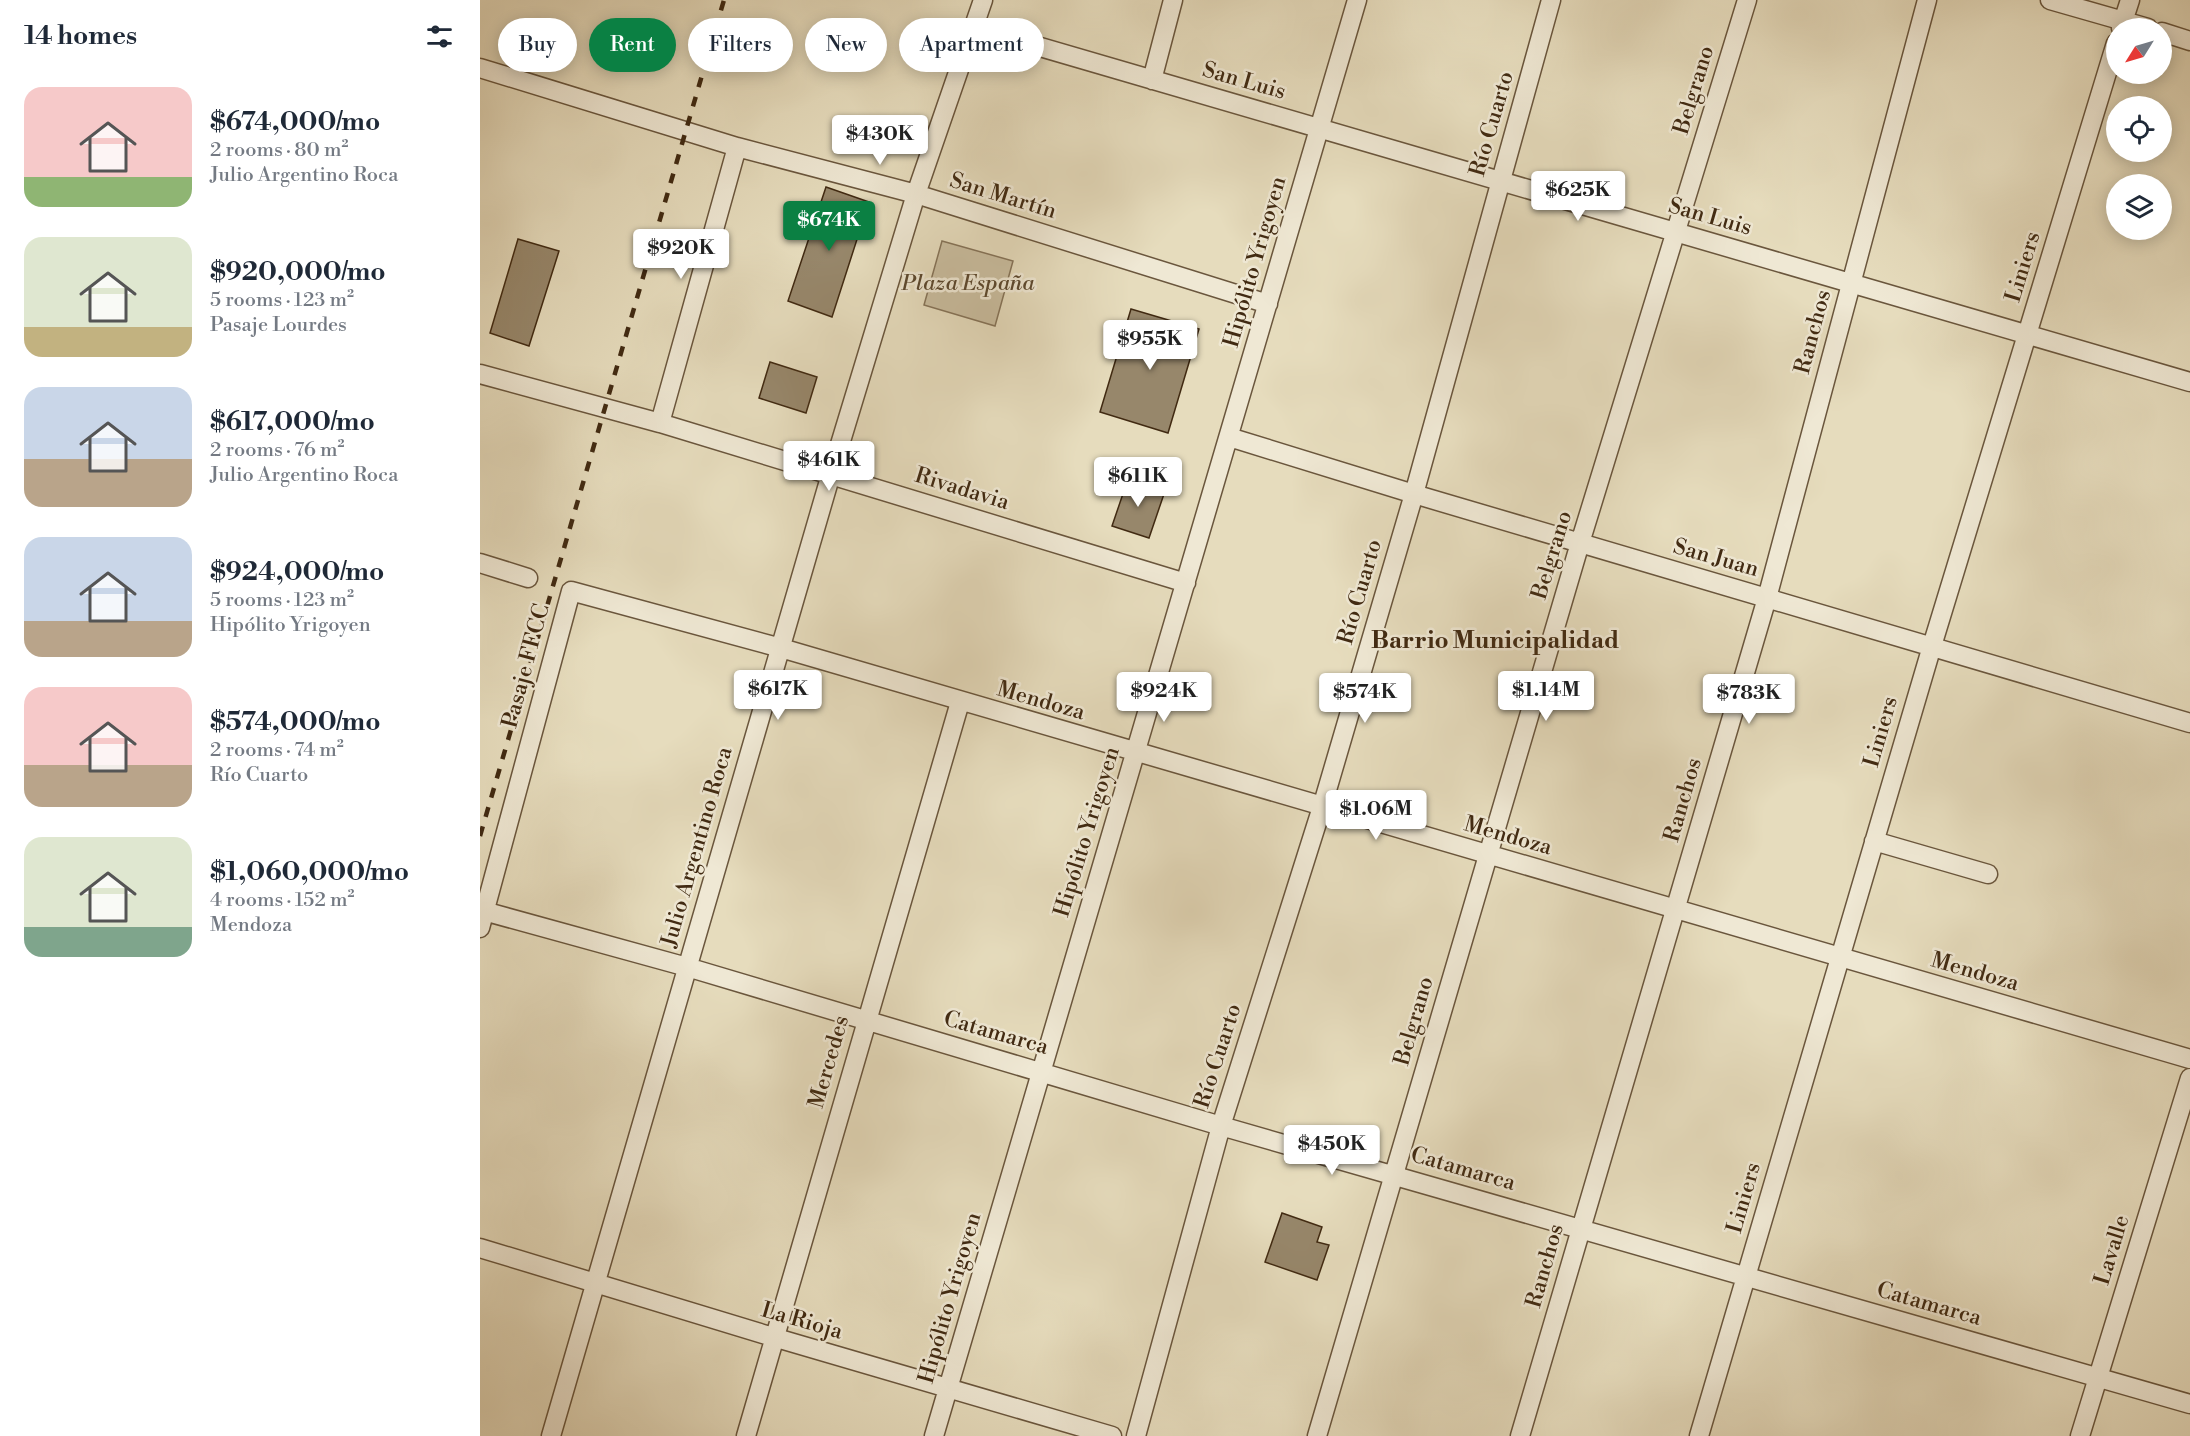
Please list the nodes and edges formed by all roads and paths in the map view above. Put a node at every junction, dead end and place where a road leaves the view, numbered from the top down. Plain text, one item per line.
1 (983, 0) edge
2 (1173, 0) edge
3 (1357, 0) edge
4 (1551, 0) edge
5 (1746, 0) edge
6 (1928, 0) edge
7 (2050, 0) edge
8 (2130, 0) edge
9 (978, 18) edge
10 (2124, 18) edge
11 (2106, 19) edge
12 (2172, 35) edge
13 (2190, 41) edge
14 (1044, 48) edge
15 (480, 68) edge
16 (959, 72) edge
17 (2106, 76) edge
18 (1152, 80) junction
19 (1320, 129) junction
20 (736, 147) junction
21 (1500, 180) junction
22 (916, 194) junction
23 (1675, 232) junction
24 (1851, 282) junction
25 (1268, 304) junction
26 (2027, 335) junction
27 (480, 374) edge
28 (2190, 382) edge
29 (660, 423) junction
30 (1229, 437) junction
31 (831, 474) junction
32 (1414, 494) junction
33 (1580, 543) junction
34 (480, 563) edge
35 (528, 578) dead end
36 (1186, 583) junction
37 (570, 591) joint
38 (1767, 598) junction
39 (1932, 646) junction
40 (781, 648) junction
41 (960, 702) junction
42 (2190, 723) edge
43 (1136, 753) junction
44 (1322, 807) junction
45 (1874, 841) junction
46 (1488, 855) junction
47 (1988, 874) dead end
48 (1676, 910) junction
49 (482, 916) edge
50 (1840, 957) junction
51 (687, 967) junction
52 (866, 1020) junction
53 (2190, 1059) edge
54 (1041, 1071) junction
55 (2190, 1078) edge
56 (1221, 1126) junction
57 (1394, 1174) junction
58 (1581, 1228) junction
59 (480, 1248) edge
60 (1746, 1276) junction
61 (596, 1282) junction
62 (773, 1337) junction
63 (2097, 1377) junction
64 (948, 1388) junction
65 (2190, 1404) edge
66 (551, 1436) edge
67 (746, 1436) edge
68 (934, 1436) edge
69 (1112, 1436) edge
70 (1136, 1436) edge
71 (1317, 1436) edge
72 (1520, 1436) edge
73 (1699, 1436) edge
74 (2080, 1436) edge

1 - 9 street, Julio Argentino Roca
2 - 18 street
3 - 19 street, Hipólito Yrigoyen
4 - 21 street, Río Cuarto
5 - 23 street, Belgrano
6 - 24 street, Ranchos
7 - 11 street
8 - 10 street
12 - 13 street
14 - 18 street, San Luis
15 - 20 street, San Martín
16 - 22 street, Julio Argentino Roca
17 - 26 street, Liniers
18 - 19 street, San Luis
19 - 21 street, San Luis
19 - 25 street, Hipólito Yrigoyen
20 - 22 street, San Martín
20 - 29 street
21 - 23 street, San Luis
21 - 32 street, Río Cuarto
22 - 25 street, San Martín
22 - 31 street, Julio Argentino Roca
23 - 24 street, San Luis
23 - 33 street, Belgrano
24 - 26 street, San Luis
24 - 38 street, Ranchos
25 - 30 street, Hipólito Yrigoyen
26 - 28 street, San Luis
26 - 39 street, Liniers
27 - 29 street, Rivadavia
29 - 31 street, Rivadavia
30 - 32 street, San Juan
30 - 36 street, Hipólito Yrigoyen
31 - 36 street, Rivadavia
31 - 40 street, Julio Argentino Roca
32 - 33 street, San Juan
32 - 44 street, Río Cuarto
33 - 38 street, San Juan
33 - 46 street, Belgrano
34 - 35 street
36 - 43 street, Hipólito Yrigoyen
37 - 40 street, Mendoza
37 - 49 street, Pasaje FFCC
38 - 39 street, San Juan
38 - 48 street, Ranchos
39 - 42 street, San Juan
39 - 45 street, Liniers
40 - 41 street, Mendoza
40 - 51 street, Julio Argentino Roca
41 - 43 street, Mendoza
41 - 52 street, Mercedes
43 - 44 street, Mendoza
43 - 54 street, Hipólito Yrigoyen
44 - 46 street, Mendoza
44 - 56 street, Río Cuarto
45 - 47 street
45 - 50 street, Liniers
46 - 48 street, Mendoza
46 - 57 street, Belgrano
48 - 50 street, Mendoza
48 - 58 street, Ranchos
49 - 51 street, Catamarca
50 - 53 street, Mendoza
50 - 60 street, Liniers
51 - 52 street, Catamarca
51 - 61 street, Julio Argentino Roca
52 - 54 street, Catamarca
52 - 62 street, Mercedes
54 - 56 street, Catamarca
54 - 64 street, Hipólito Yrigoyen
55 - 63 street, Lavalle
56 - 57 street, Catamarca
56 - 70 street, Río Cuarto
57 - 58 street, Catamarca
57 - 71 street, Belgrano
58 - 60 street, Catamarca
58 - 72 street, Ranchos
59 - 61 street, La Rioja
60 - 63 street, Catamarca
60 - 73 street, Liniers
61 - 62 street, La Rioja
61 - 66 street, Julio Argentino Roca
62 - 64 street, La Rioja
62 - 67 street, Mercedes
63 - 65 street, Catamarca
63 - 74 street, Lavalle
64 - 68 street, Hipólito Yrigoyen
64 - 69 street, La Rioja

